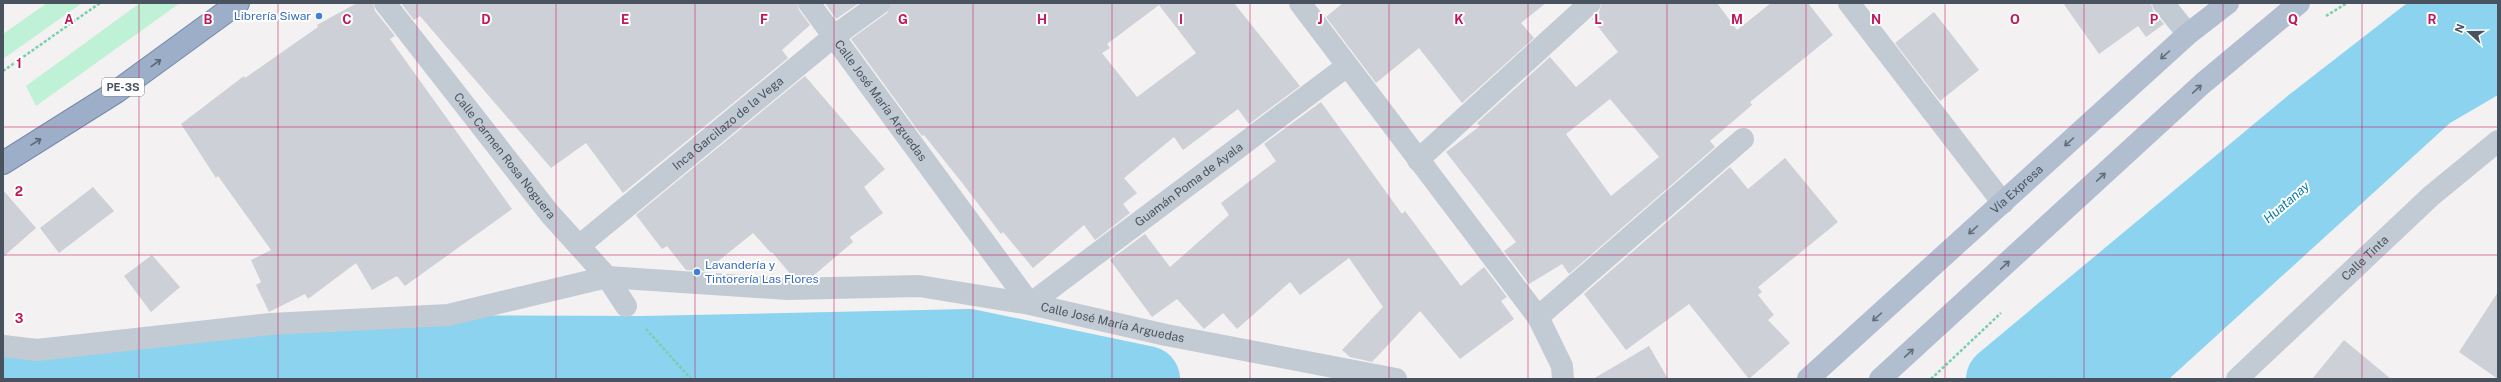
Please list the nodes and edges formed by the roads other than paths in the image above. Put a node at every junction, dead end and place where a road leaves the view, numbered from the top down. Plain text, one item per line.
1 (238, 3) edge
2 (385, 3) edge
3 (809, 3) edge
4 (880, 3) edge
5 (1300, 3) edge
6 (1590, 3) edge
7 (1848, 3) edge
8 (2163, 3) edge
9 (2228, 3) edge
10 (2299, 3) edge
11 (2188, 34) junction
12 (833, 38) junction
13 (1347, 66) junction
14 (1743, 139) dead end
15 (2498, 141) edge
16 (1418, 160) junction
17 (3, 163) edge
18 (2003, 203) junction
19 (579, 246) junction
20 (607, 277) junction
21 (1030, 304) junction
22 (626, 306) road end
23 (1538, 317) junction
24 (3, 346) edge
25 (1396, 379) edge
26 (1563, 379) edge
27 (1808, 379) edge
28 (1880, 379) edge
29 (2237, 379) edge

17 -> 1 highway, PE-3S
2 - 19 street, Calle Carmen Rosa Noguera
3 - 12 street, Calle José María Arguedas
4 - 12 street, Inca Garcilazo de la Vega
5 - 13 street
6 - 16 street
7 - 18 street
8 - 11 street
9 - 11 main road, Vía Expresa
28 -> 10 main road
11 -> 18 main road, Vía Expresa
12 - 19 street, Inca Garcilazo de la Vega
12 - 21 street, Calle José María Arguedas
13 - 16 street
13 - 21 street, Guamán Poma de Ayala
14 - 23 street
15 - 29 street, Calle Tinta
16 - 23 street
18 -> 27 main road, Vía Expresa
19 - 20 street, Calle Carmen Rosa Noguera
20 - 21 street
20 - 22 street, Calle Carmen Rosa Noguera
20 - 24 street
21 - 25 street, Calle José María Arguedas
23 - 26 street

